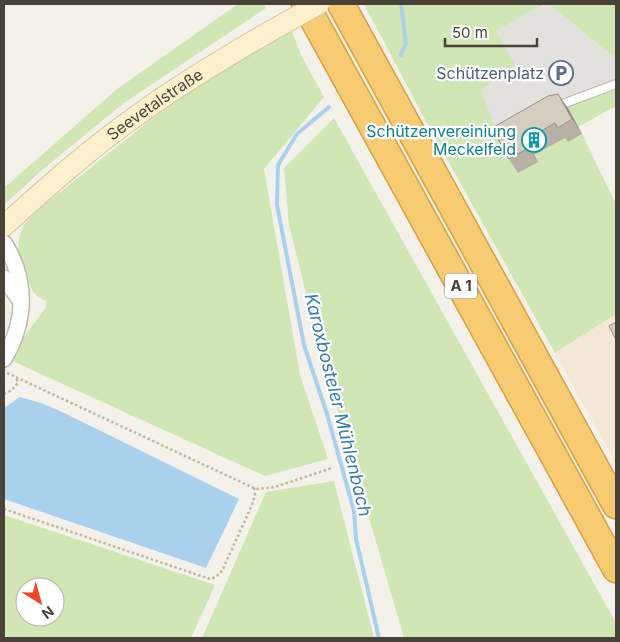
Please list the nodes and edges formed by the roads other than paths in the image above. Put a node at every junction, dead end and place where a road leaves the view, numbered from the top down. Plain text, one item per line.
1 (305, 4) edge
2 (319, 4) edge
3 (341, 4) edge
4 (616, 84) edge
5 (560, 105) edge
6 (4, 226) edge
7 (4, 243) edge
8 (4, 278) edge
9 (20, 300) junction
10 (4, 359) edge
11 (616, 505) edge
12 (616, 569) edge

1 - 12 highway, A 1
2 - 6 main road, Seevetalstraße, bridge
3 - 11 highway, A 1
4 - 5 lane
7 - 9 street
8 - 9 street
9 - 10 street

